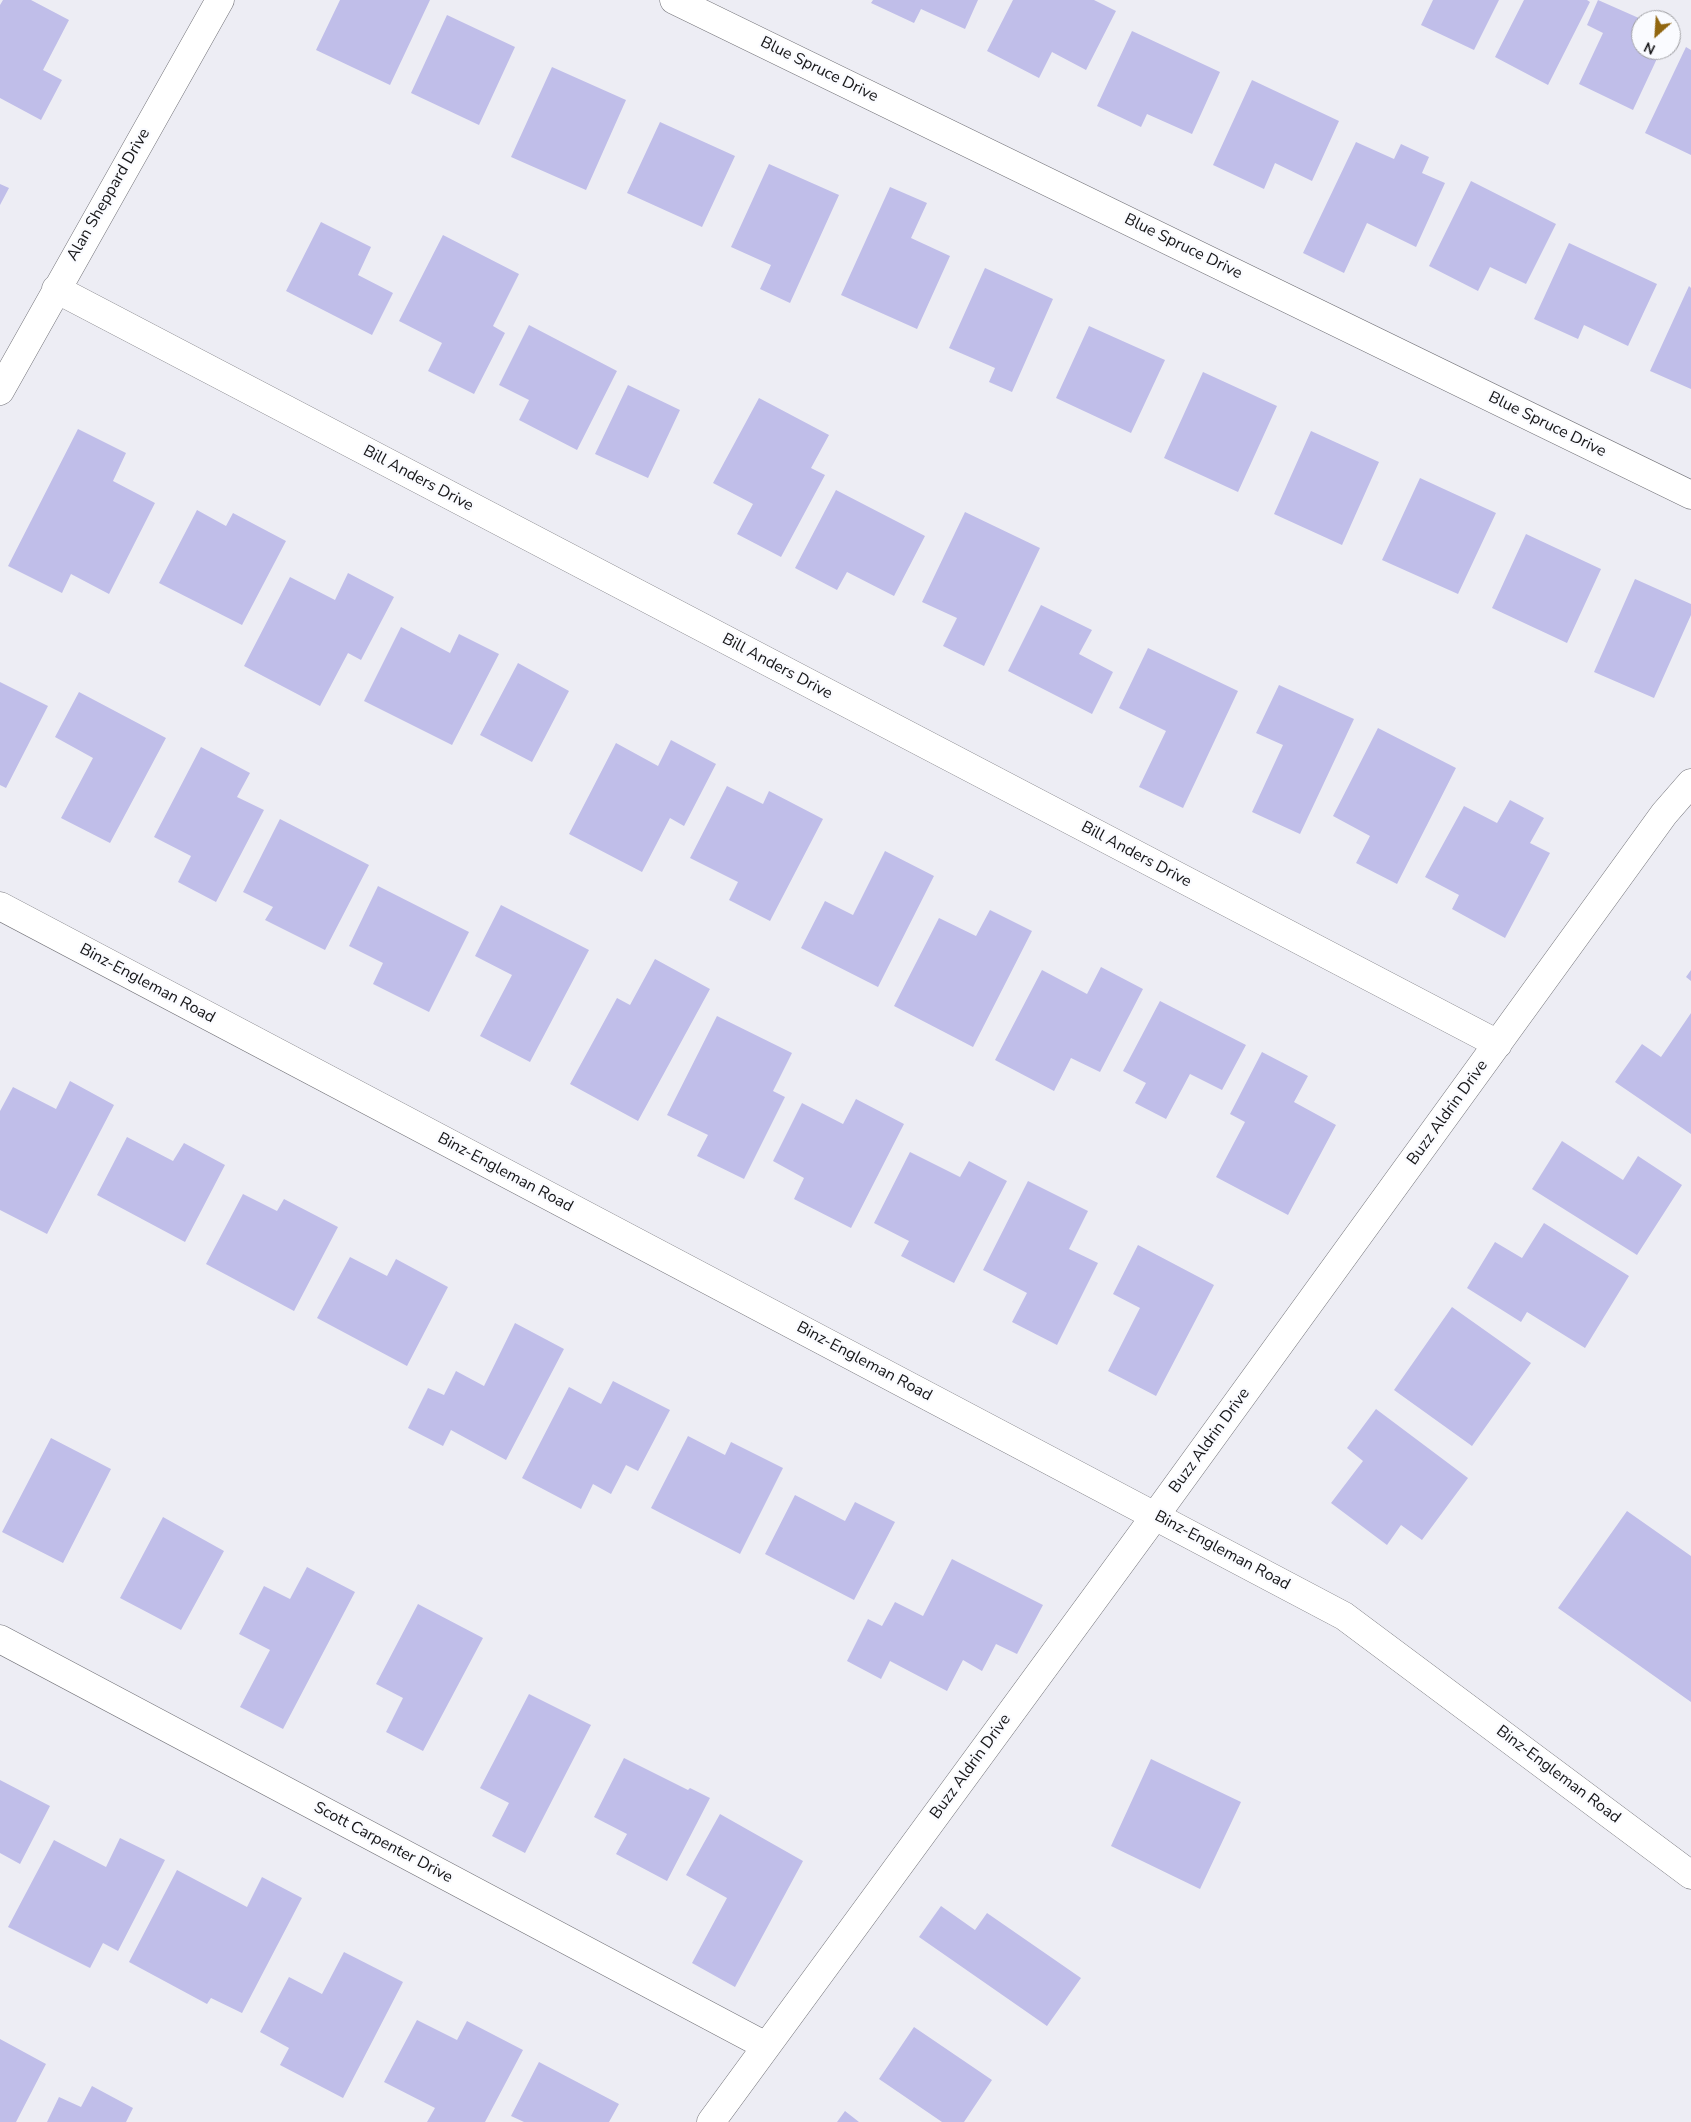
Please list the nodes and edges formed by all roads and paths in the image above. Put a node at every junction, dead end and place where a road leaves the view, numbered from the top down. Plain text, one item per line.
1 (220, 0) edge
2 (674, 0) edge
3 (56, 289) junction
4 (0, 390) edge
5 (1691, 495) edge
6 (1691, 784) edge
7 (0, 906) edge
8 (1498, 1044) junction
9 (1155, 1516) junction
10 (0, 1640) edge
11 (1691, 1875) edge
12 (766, 2046) junction
13 (711, 2122) edge

1 - 3 street, Alan Sheppard Drive
2 - 5 street, Blue Spruce Drive
3 - 4 street, Alan Sheppard Drive
3 - 8 street, Bill Anders Drive
6 - 8 street, Buzz Aldrin Drive
7 - 9 street, Binz-Engleman Road
8 - 9 street, Buzz Aldrin Drive
9 - 11 street, Binz-Engleman Road
9 - 12 street, Buzz Aldrin Drive
10 - 12 street, Scott Carpenter Drive
12 - 13 street, Buzz Aldrin Drive

